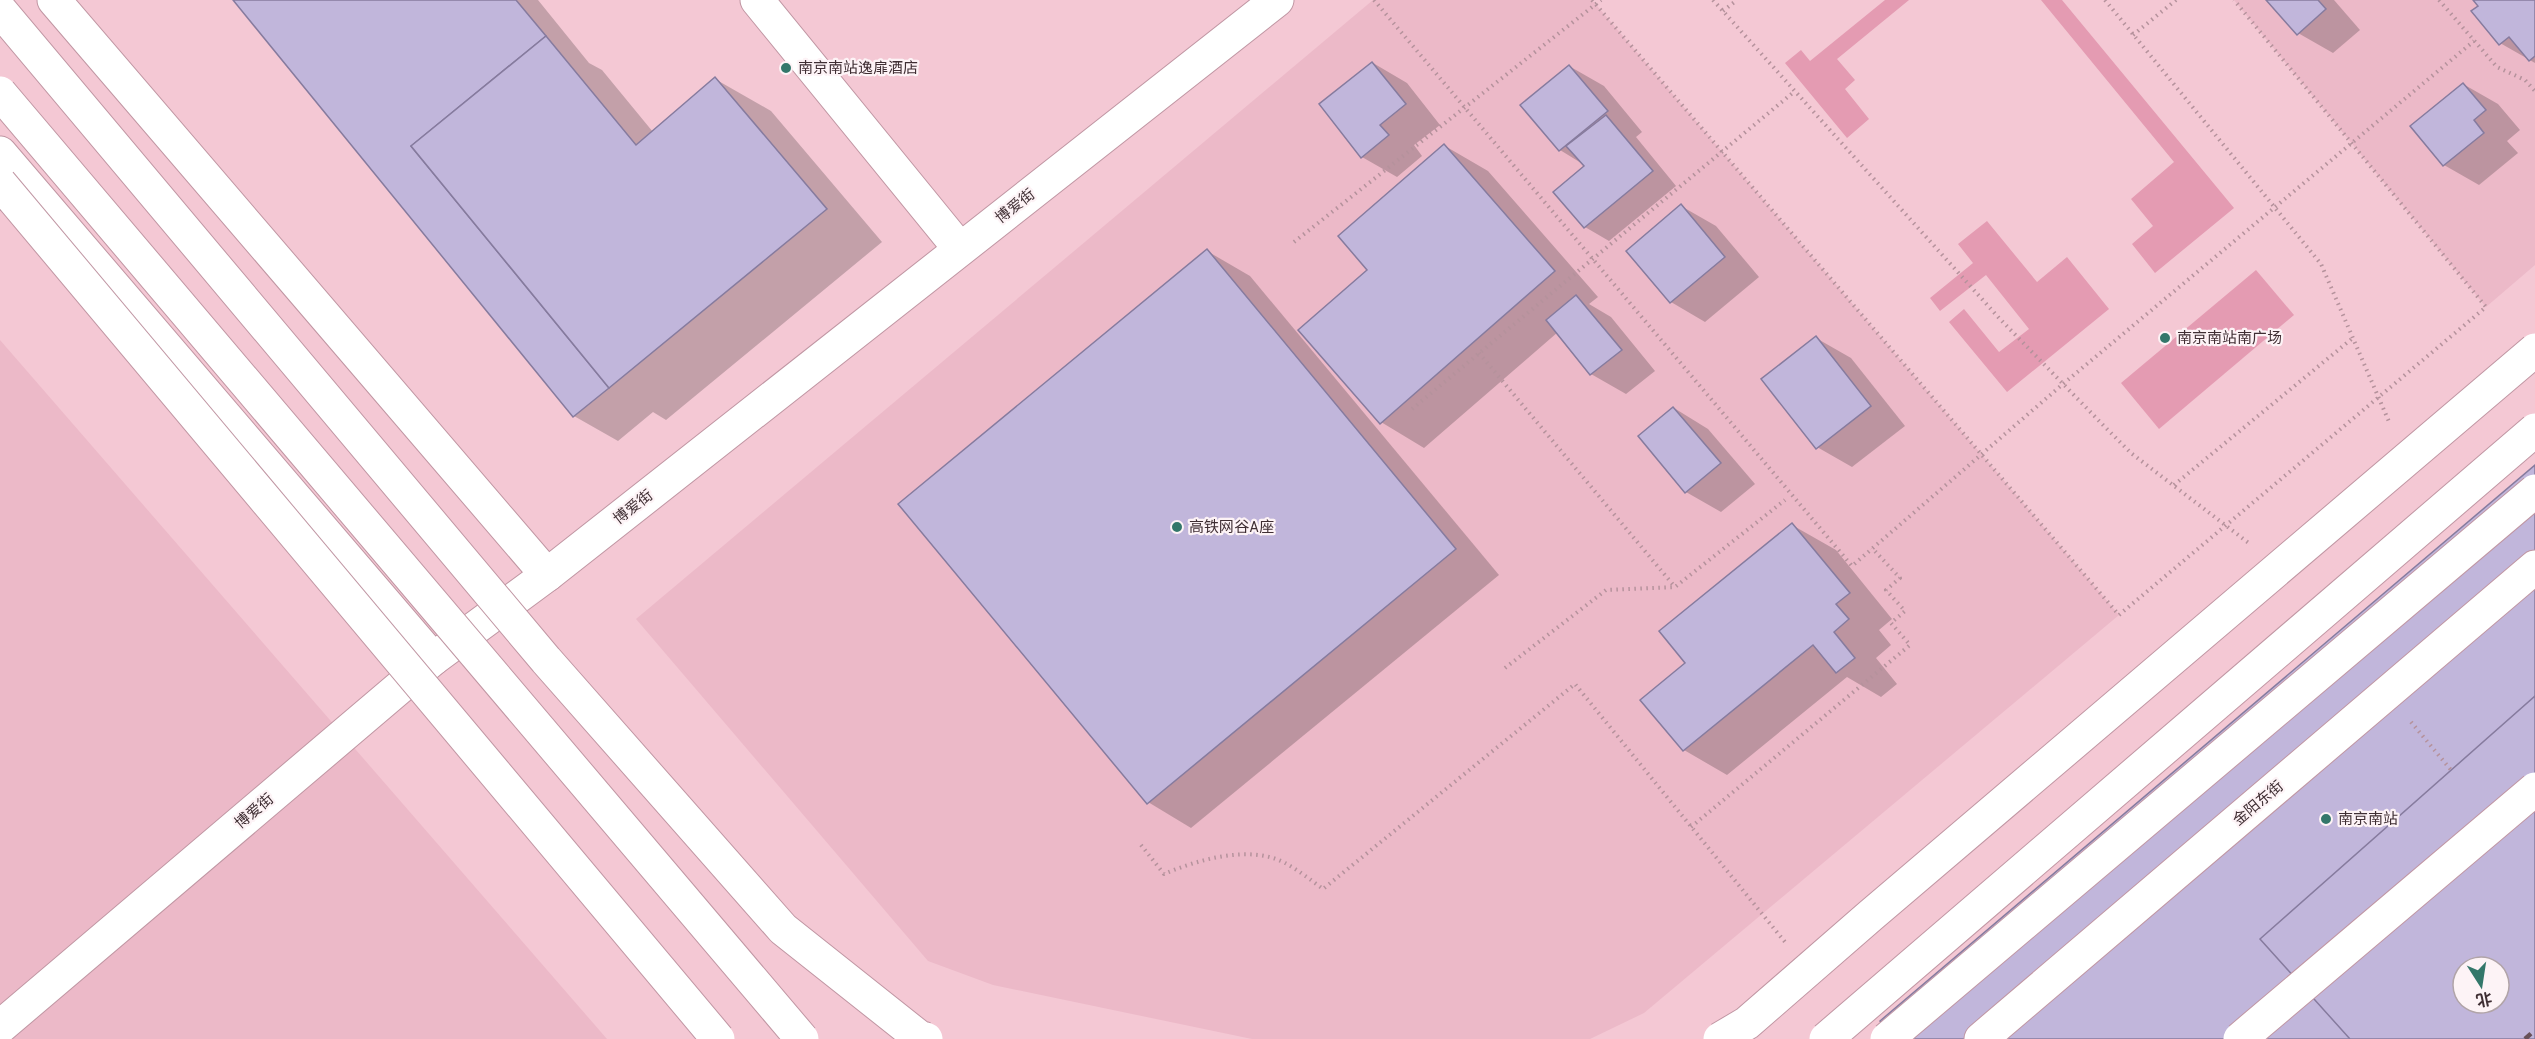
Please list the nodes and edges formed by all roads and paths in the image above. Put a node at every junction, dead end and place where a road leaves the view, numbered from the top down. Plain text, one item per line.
1 (54, 0) edge
2 (757, 0) edge
3 (1277, 0) edge
4 (1374, 0) edge
5 (1592, 0) edge
6 (1601, 0) edge
7 (1713, 0) edge
8 (1737, 0) edge
9 (2105, 0) edge
10 (2176, 0) edge
11 (2234, 0) edge
12 (2439, 0) edge
13 (1596, 4) junction
14 (0, 10) edge
15 (1723, 11) junction
16 (2133, 35) junction
17 (2474, 41) junction
18 (1795, 91) junction
19 (2535, 91) edge
20 (0, 93) edge
21 (1465, 107) junction
22 (2352, 143) junction
23 (1722, 151) junction
24 (0, 153) edge
25 (0, 183) edge
26 (2275, 207) junction
27 (1294, 242) dead end
28 (960, 249) junction
29 (1593, 259) junction
30 (2354, 337) junction
31 (2535, 350) edge
32 (1479, 353) junction
33 (2063, 384) junction
34 (2379, 397) junction
35 (1412, 409) dead end
36 (2535, 430) edge
37 (1981, 454) junction
38 (2405, 460) junction
39 (2174, 485) junction
40 (2535, 491) edge
41 (1785, 500) dead end
42 (2226, 525) junction
43 (1872, 548) junction
44 (2259, 551) dead end
45 (2535, 567) edge
46 (547, 574) junction
47 (1676, 587) junction
48 (433, 659) junction
49 (1505, 668) dead end
50 (2387, 694) junction
51 (2451, 770) dead end
52 (2535, 789) edge
53 (1691, 827) junction
54 (1141, 845) dead end
55 (1808, 970) junction
56 (0, 1027) edge
57 (718, 1039) edge
58 (802, 1039) edge
59 (926, 1039) edge
60 (1720, 1039) edge
61 (1826, 1039) edge
62 (1887, 1039) edge
63 (1981, 1039) edge
64 (2240, 1039) edge

1 - 46 main road
2 - 28 main road
3 - 28 main road, 博爱街
4 - 21 path
5 - 13 path
6 - 13 path
7 - 15 path
8 - 15 path
9 - 16 path
10 - 16 path
11 - 22 path
12 - 17 path
13 - 21 path
13 - 23 path
14 - 59 main road, bridge
15 - 18 path
16 - 26 path
17 - 19 path
17 - 22 path
18 - 23 path
18 - 33 path
20 - 58 main road, bridge
21 - 27 path
21 - 29 path
22 - 26 path
22 - 34 path
23 - 29 path
23 - 37 path
24 - 48 main road
25 - 57 main road, bridge
26 - 30 path
26 - 33 path
28 - 46 main road, 博爱街
29 - 32 path
29 - 43 path
30 - 34 path
30 - 39 path
31 - 38 main road, bridge
32 - 35 path
32 - 47 path
33 - 37 path
33 - 39 path
34 - 38 path
34 - 42 path
36 - 61 main road, bridge
37 - 42 path
37 - 43 path
38 - 55 main road, bridge
39 - 42 path
40 - 62 main road, bridge
41 - 47 path
42 - 44 path
43 - 53 path
45 - 50 main road, 金阳东街
46 - 48 main road, 博爱街
47 - 49 path
48 - 56 main road, 博爱街
50 - 51 path
50 - 63 main road, 金阳东街
52 - 64 main road, bridge
53 - 54 path
53 - 55 path
55 - 60 main road, bridge

